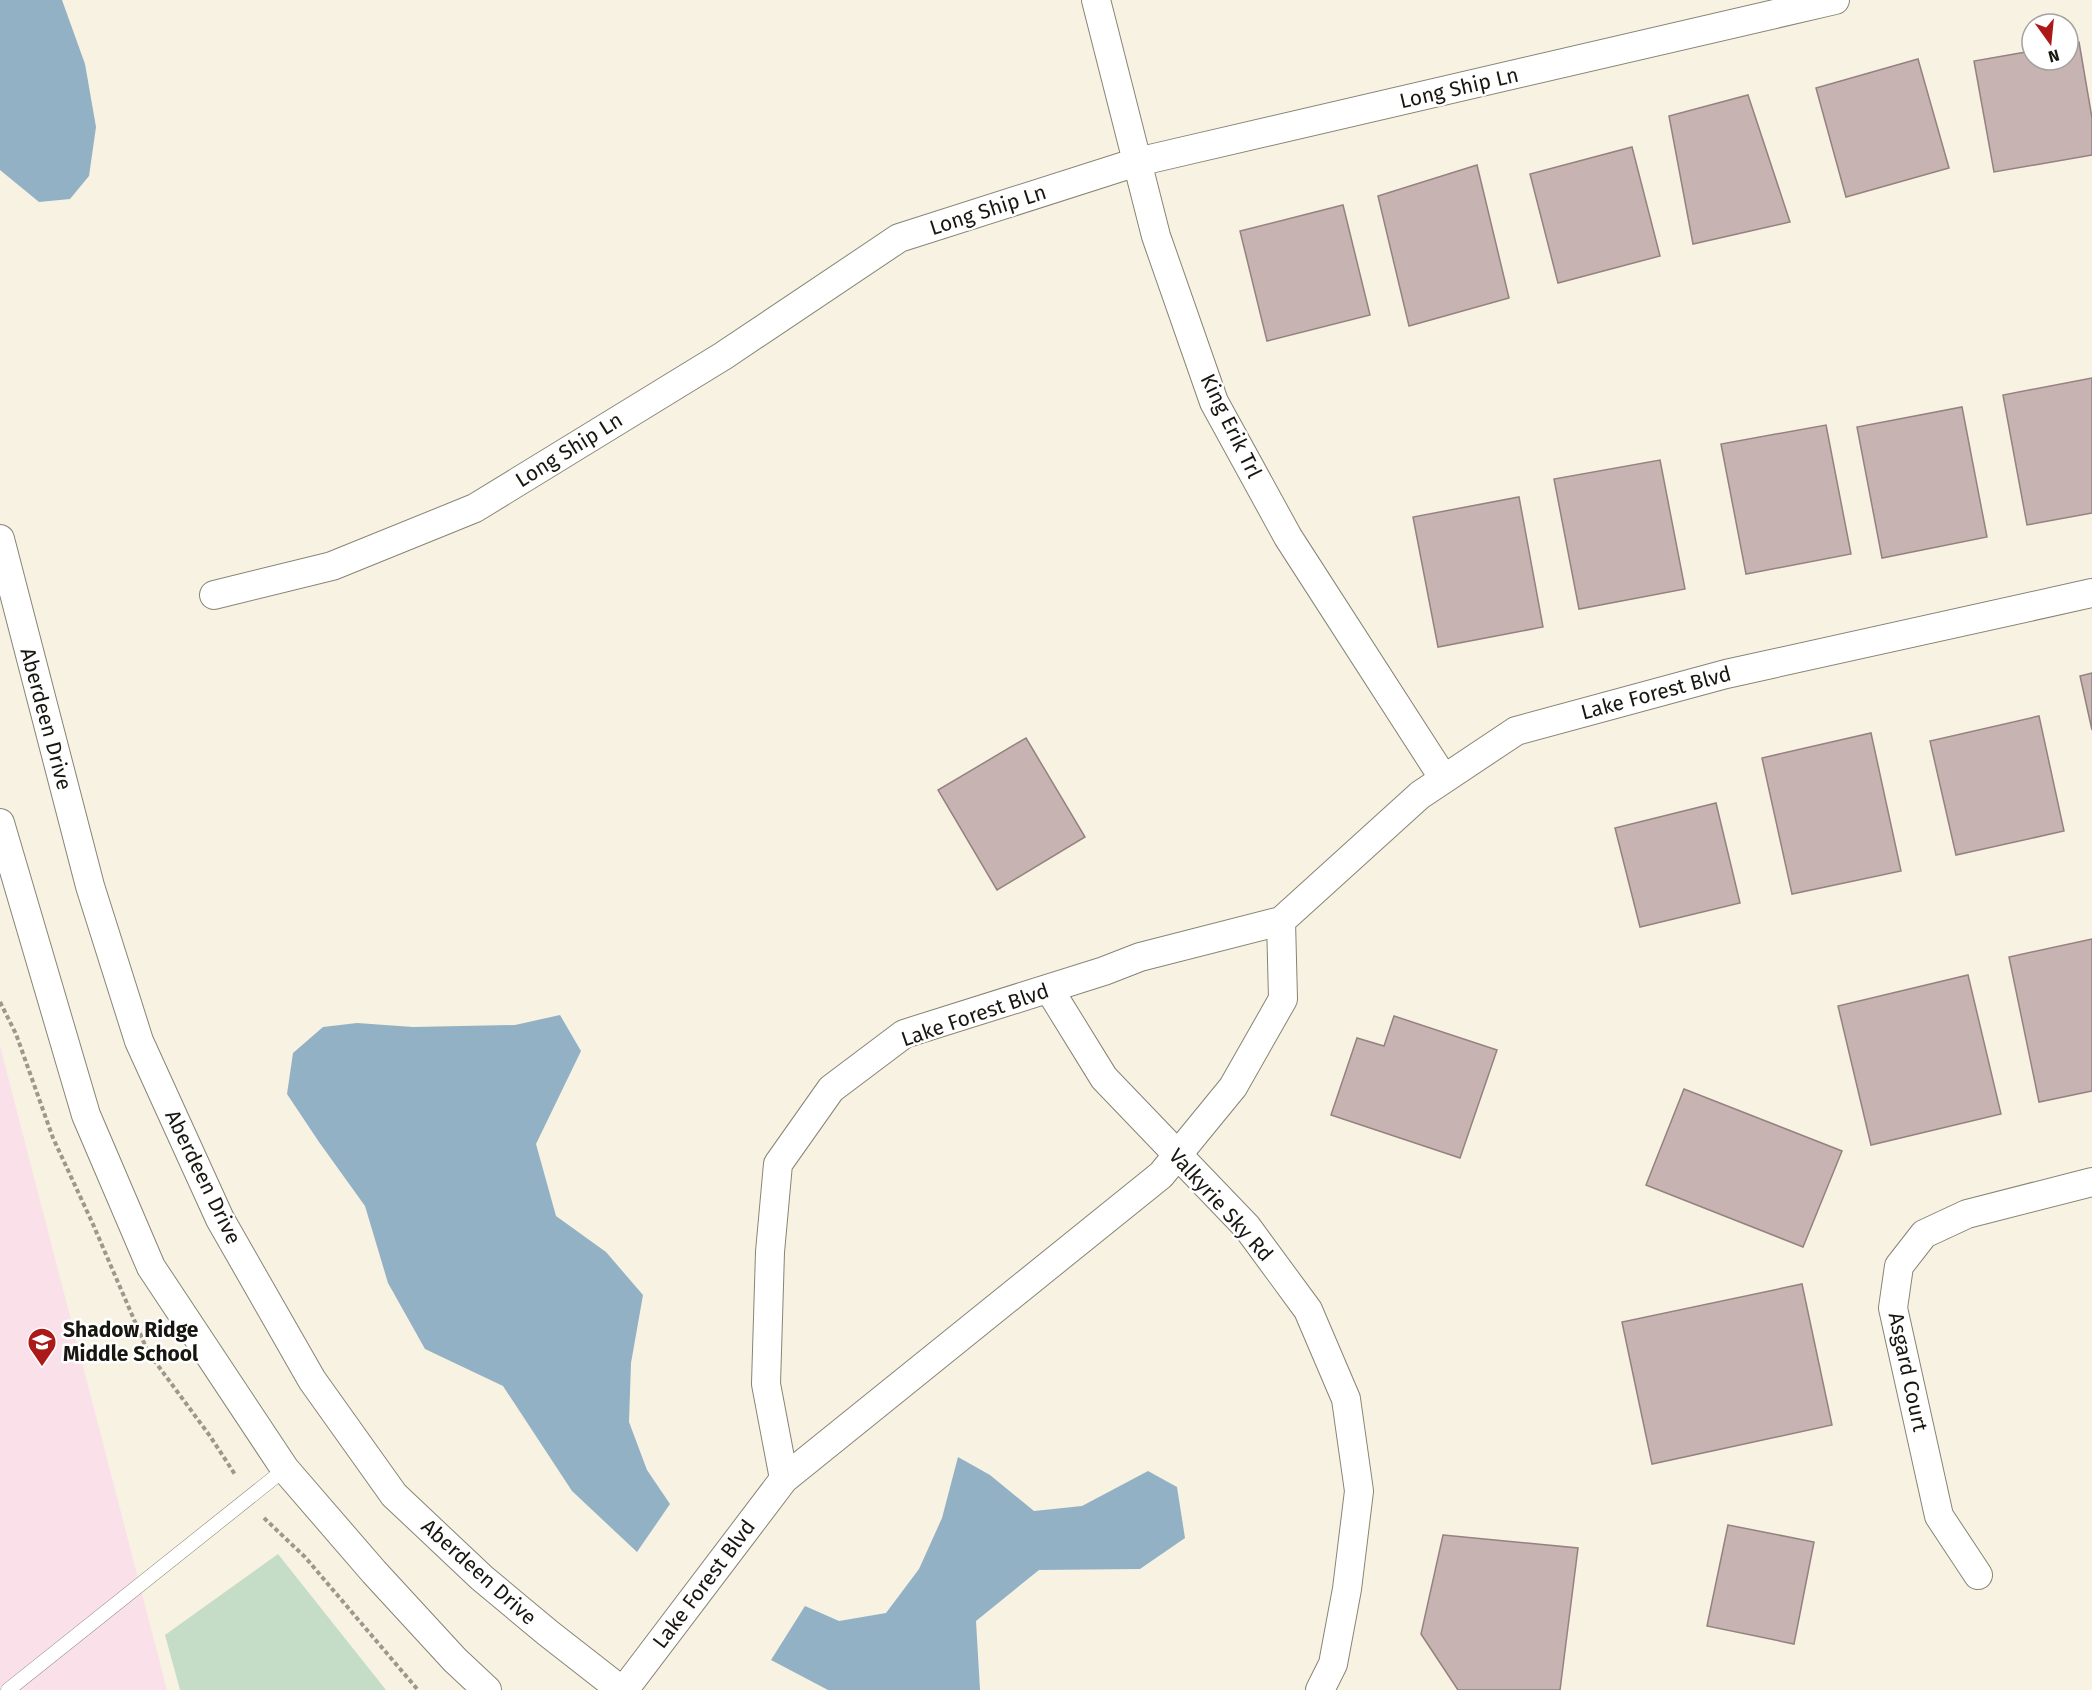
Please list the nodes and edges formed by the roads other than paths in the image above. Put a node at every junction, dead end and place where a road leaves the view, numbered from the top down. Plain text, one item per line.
1 (1096, 0) edge
2 (1834, 0) edge
3 (1137, 162) junction
4 (1, 553) edge
5 (2092, 593) edge
6 (214, 595) dead end
7 (1444, 779) junction
8 (0, 823) edge
9 (1281, 921) junction
10 (1048, 989) junction
11 (1178, 1155) junction
12 (2092, 1182) edge
13 (285, 1469) junction
14 (784, 1479) junction
15 (1978, 1575) dead end
16 (8, 1690) edge
17 (487, 1690) edge
18 (623, 1690) edge
19 (1320, 1690) edge

1 - 3 street, King Erik Trl
2 - 3 street, Long Ship Ln
3 - 6 street, Long Ship Ln
3 - 7 street, King Erik Trl
4 - 18 street, Aberdeen Drive
5 - 7 street, Lake Forest Blvd
7 - 9 street, Lake Forest Blvd
8 - 13 street
9 - 10 street, Lake Forest Blvd
9 - 11 street, Lake Forest Blvd
10 - 11 street, Valkyrie Sky Rd
10 - 14 street, Lake Forest Blvd
11 - 14 street, Lake Forest Blvd
11 - 19 street, Valkyrie Sky Rd
12 - 15 street, Asgard Court
13 - 16 lane
13 - 17 street
14 - 18 street, Lake Forest Blvd

